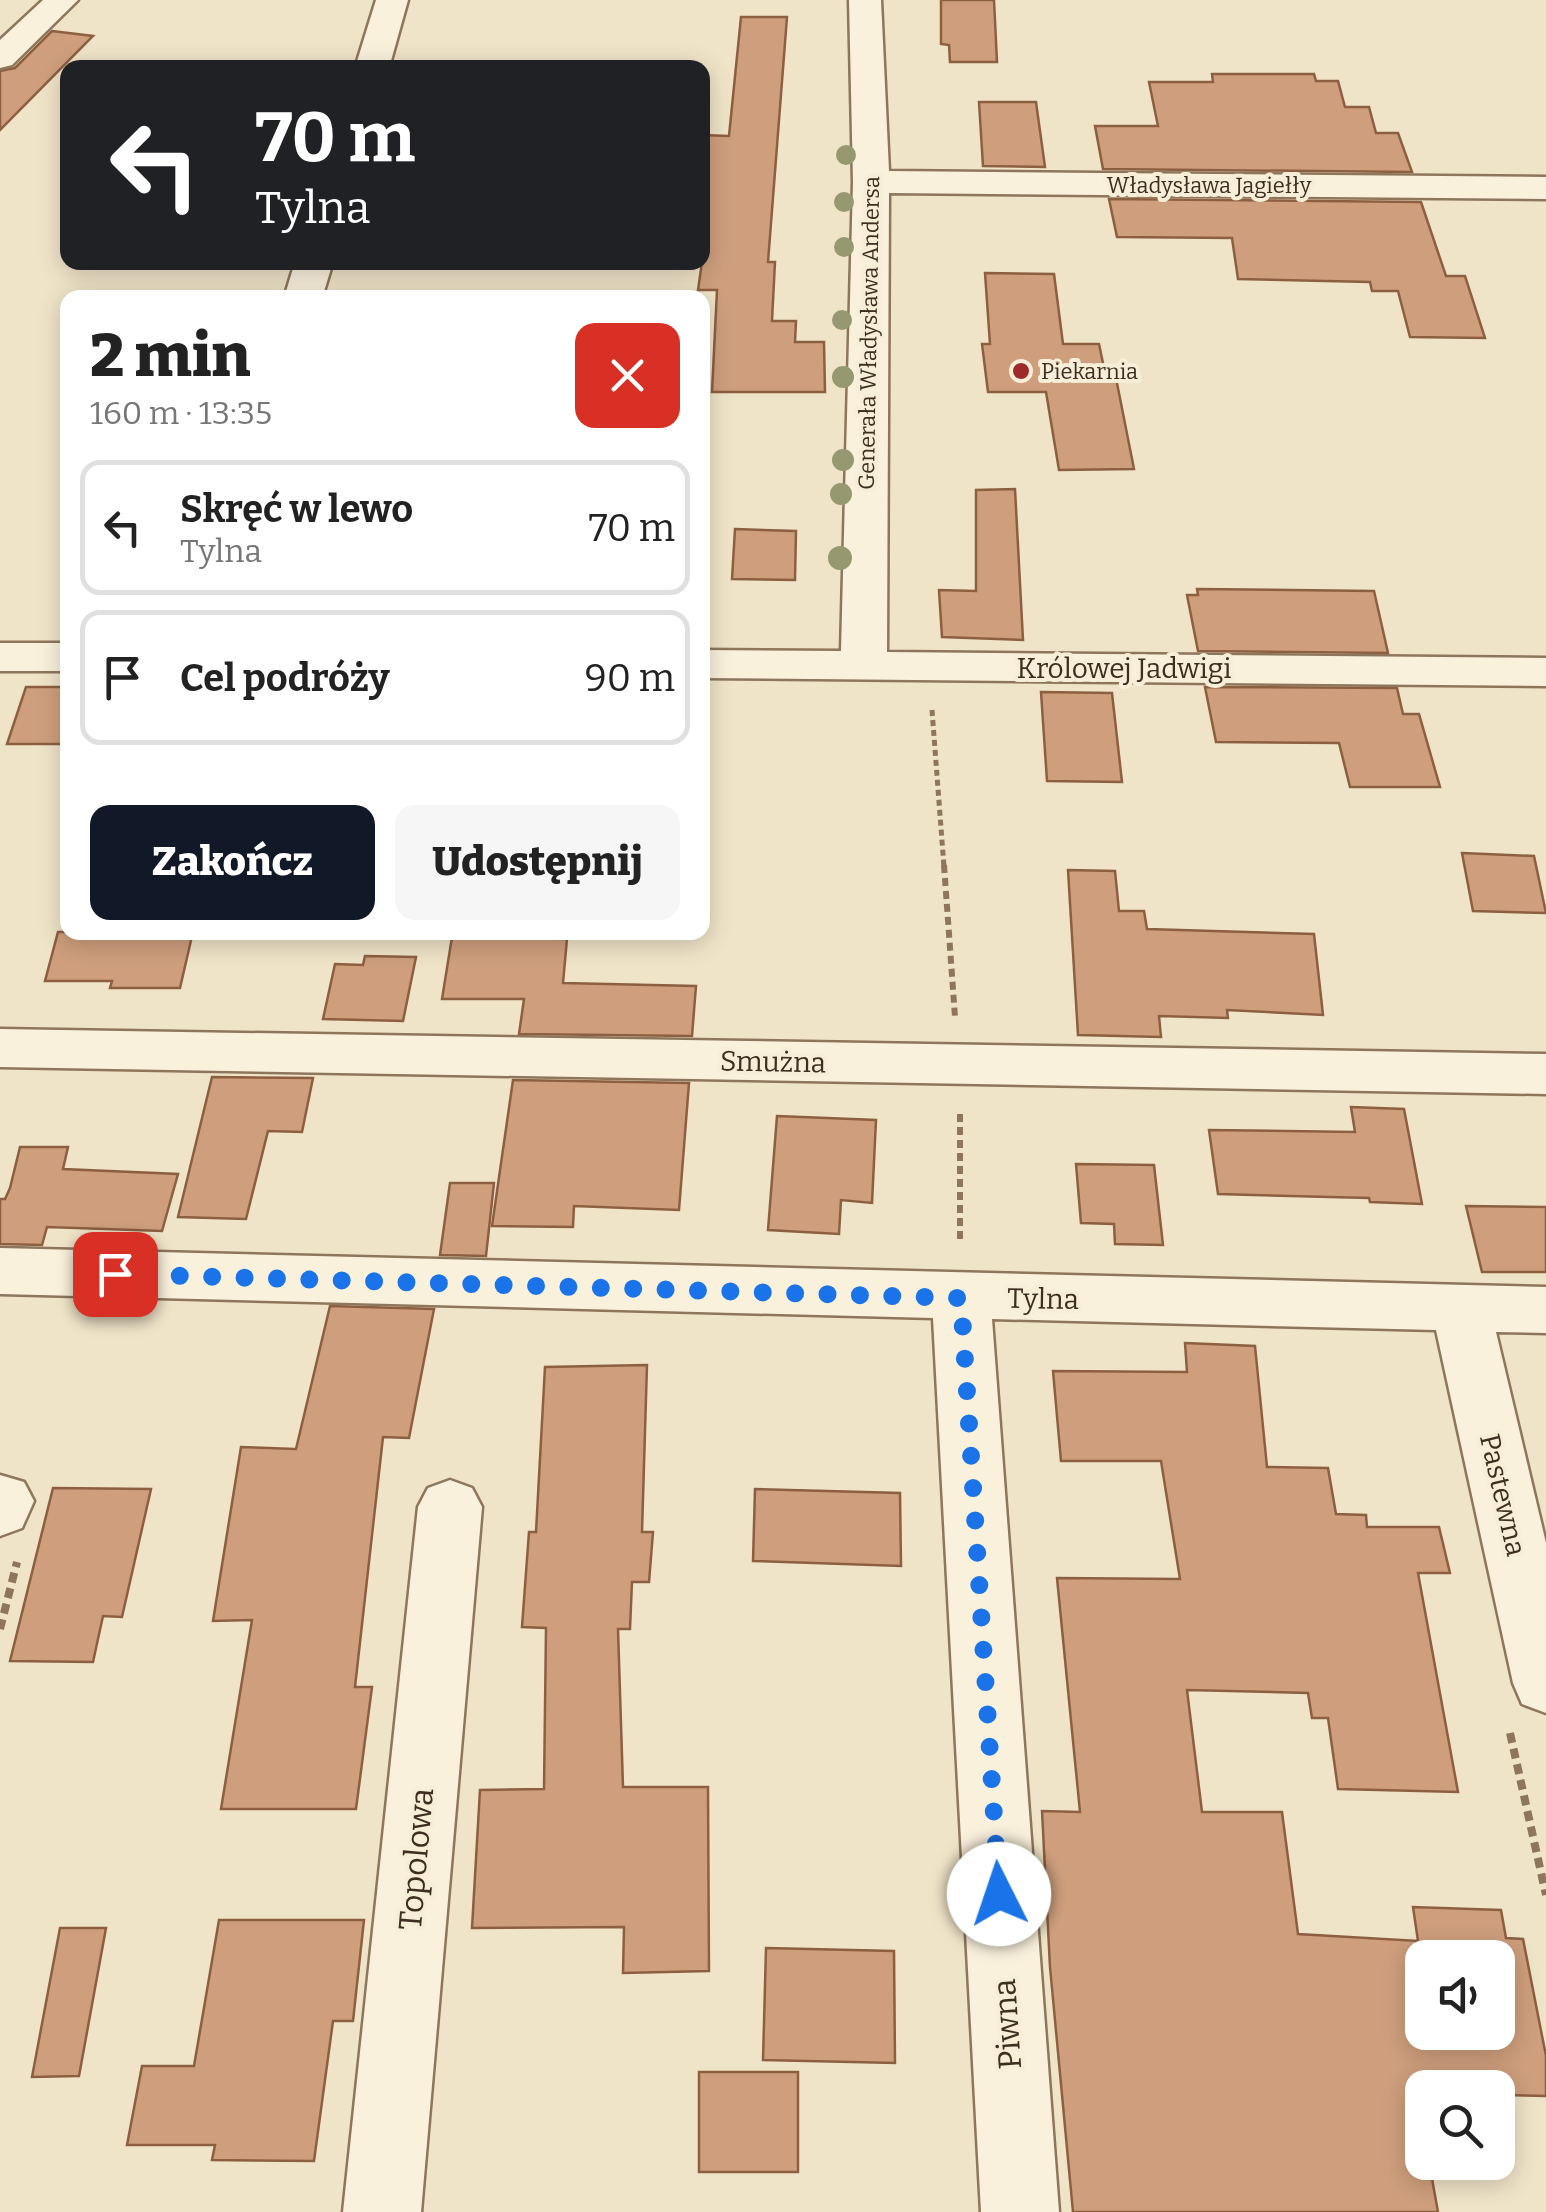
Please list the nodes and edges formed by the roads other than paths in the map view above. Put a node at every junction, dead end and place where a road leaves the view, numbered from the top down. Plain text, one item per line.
1 (62, 0) edge
2 (392, 0) edge
3 (865, 0) edge
4 (0, 58) edge
5 (374, 60) edge
6 (871, 182) junction
7 (1546, 188) edge
8 (0, 656) edge
9 (60, 656) edge
10 (710, 664) edge
11 (864, 666) junction
12 (1546, 672) edge
13 (0, 1048) edge
14 (1546, 1074) edge
15 (0, 1271) edge
16 (961, 1298) junction
17 (1460, 1308) junction
18 (1546, 1310) edge
19 (450, 1507) dead end
20 (1546, 1683) edge
21 (382, 2212) edge
22 (1020, 2212) edge

1 - 4 street
2 - 5 street
3 - 6 street, Generała Władysława Andersa
6 - 7 street, Władysława Jagiełły
6 - 11 street, Generała Władysława Andersa
8 - 9 street
10 - 11 street, Królowej Jadwigi
11 - 12 street, Królowej Jadwigi
13 - 14 street, Smużna
15 - 16 street, Tylna
16 - 17 street, Tylna
16 - 22 street, Piwna
17 - 18 street, Tylna
17 - 20 street, Pastewna
19 - 21 street, Topolowa

